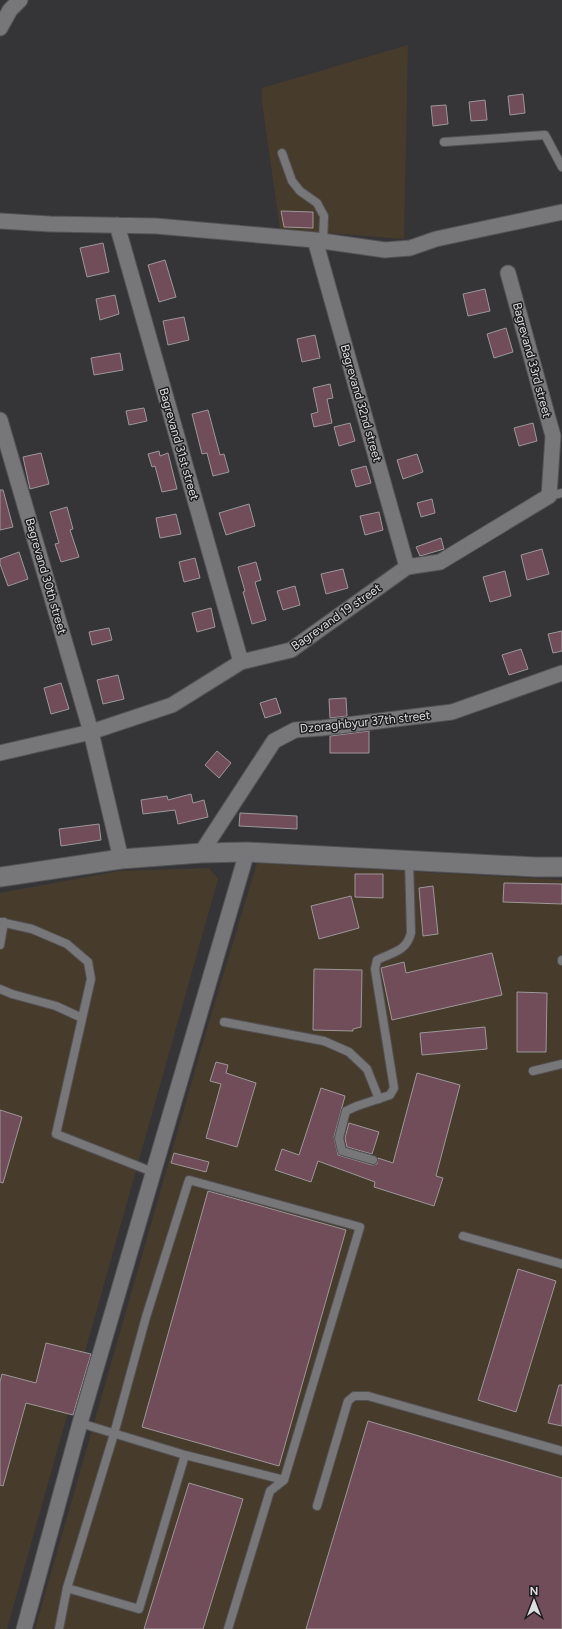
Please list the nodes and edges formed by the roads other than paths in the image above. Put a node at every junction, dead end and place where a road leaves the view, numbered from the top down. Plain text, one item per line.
1 (20, 0) edge
2 (0, 28) edge
3 (444, 142) dead end
4 (282, 153) dead end
5 (562, 167) edge
6 (562, 212) edge
7 (0, 221) edge
8 (117, 225) junction
9 (319, 241) junction
10 (508, 273) dead end
11 (0, 420) edge
12 (555, 494) edge
13 (407, 567) junction
14 (242, 662) junction
15 (562, 673) edge
16 (91, 732) junction
17 (0, 752) edge
18 (247, 852) junction
19 (201, 853) junction
20 (121, 859) junction
21 (409, 860) junction
22 (562, 867) edge
23 (0, 877) edge
24 (2, 922) edge
25 (0, 945) edge
26 (0, 989) edge
27 (82, 1018) junction
28 (224, 1022) dead end
29 (562, 1064) edge
30 (533, 1071) dead end
31 (379, 1098) junction
32 (373, 1160) dead end
33 (153, 1172) junction
34 (463, 1236) dead end
35 (562, 1264) edge
36 (80, 1423) junction
37 (114, 1434) junction
38 (562, 1451) edge
39 (185, 1455) junction
40 (284, 1480) junction
41 (317, 1506) dead end
42 (67, 1588) junction
43 (24, 1629) edge
44 (59, 1629) edge
45 (228, 1629) edge

1 - 2 street
3 - 5 lane
4 - 9 lane
6 - 9 street
7 - 8 street
8 - 9 street
8 - 14 street, Bagrevand 31st street
9 - 13 street, Bagrevand 32nd street
10 - 12 street, Bagrevand 33rd street
11 - 16 street, Bagrevand 30th street
12 - 13 street, Bagrevand 19 street
13 - 14 street, Bagrevand 19 street
14 - 16 street, Bagrevand 19 street
15 - 19 street, Dzoraghbyur 37th street
16 - 17 street, Bagrevand 19 street
16 - 20 street, Bagrevand 30th street
18 - 19 street
18 - 21 street
18 - 33 street
19 - 20 street
20 - 23 street
21 - 22 street
21 - 31 lane
24 - 25 lane
24 - 27 lane
26 - 27 lane
27 - 33 lane
28 - 31 lane
29 - 30 lane
31 - 32 lane
33 - 36 street
34 - 35 lane
36 - 37 lane
36 - 43 street
37 - 39 lane
37 - 40 lane
37 - 42 lane
38 - 41 lane
39 - 40 lane
39 - 42 lane
40 - 45 lane
42 - 44 lane

